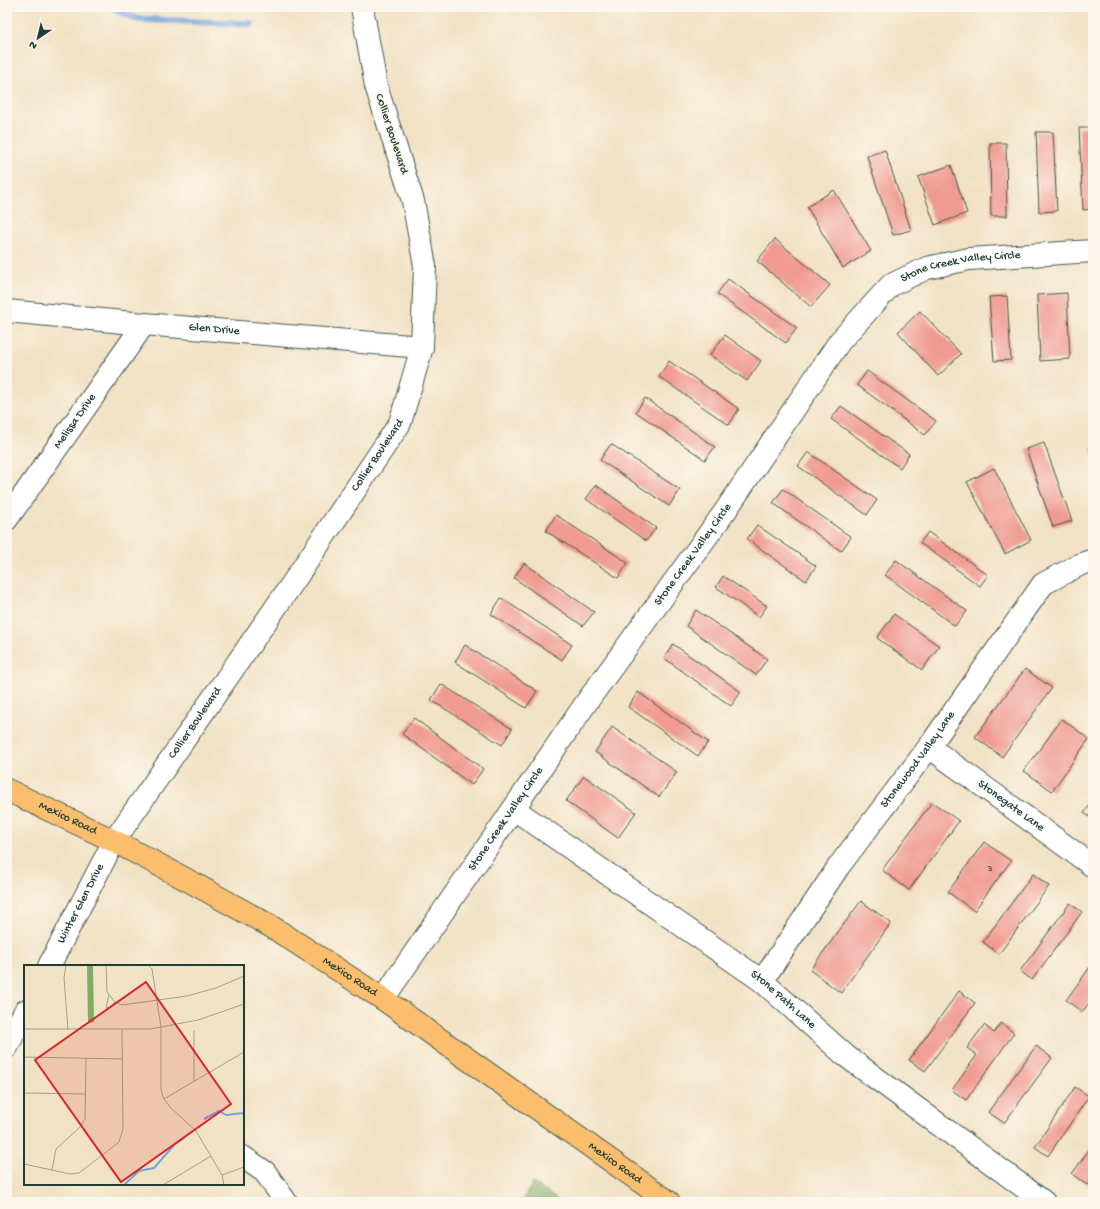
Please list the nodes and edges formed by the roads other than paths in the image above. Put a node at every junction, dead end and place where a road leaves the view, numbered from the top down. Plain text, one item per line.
1 (362, 7) edge
2 (1093, 251) edge
3 (7, 311) edge
4 (144, 324) junction
5 (422, 347) junction
6 (7, 519) edge
7 (1093, 560) edge
8 (928, 747) junction
9 (7, 790) edge
10 (514, 809) junction
11 (114, 841) junction
12 (1093, 866) edge
13 (50, 965) edge
14 (762, 981) junction
15 (382, 999) junction
16 (19, 1022) edge
17 (7, 1047) edge
18 (244, 1158) edge
19 (286, 1202) edge
20 (669, 1202) edge
21 (1044, 1202) edge

1 - 5 street, Collier Boulevard
2 - 10 street, Stone Creek Valley Circle
3 - 4 street, Glen Drive
4 - 5 street, Glen Drive
4 - 6 street, Melissa Drive
5 - 11 street, Collier Boulevard
7 - 8 street, Stonewood Valley Lane
8 - 12 street, Stonegate Lane
8 - 14 street, Stonewood Valley Lane
9 - 11 main road, Mexico Road
10 - 14 street, Stone Path Lane
10 - 15 street, Stone Creek Valley Circle
11 - 13 street, Winter Glen Drive
11 - 15 main road, Mexico Road
14 - 21 street, Stone Path Lane
15 - 20 main road, Mexico Road
16 - 17 street
18 - 19 street

